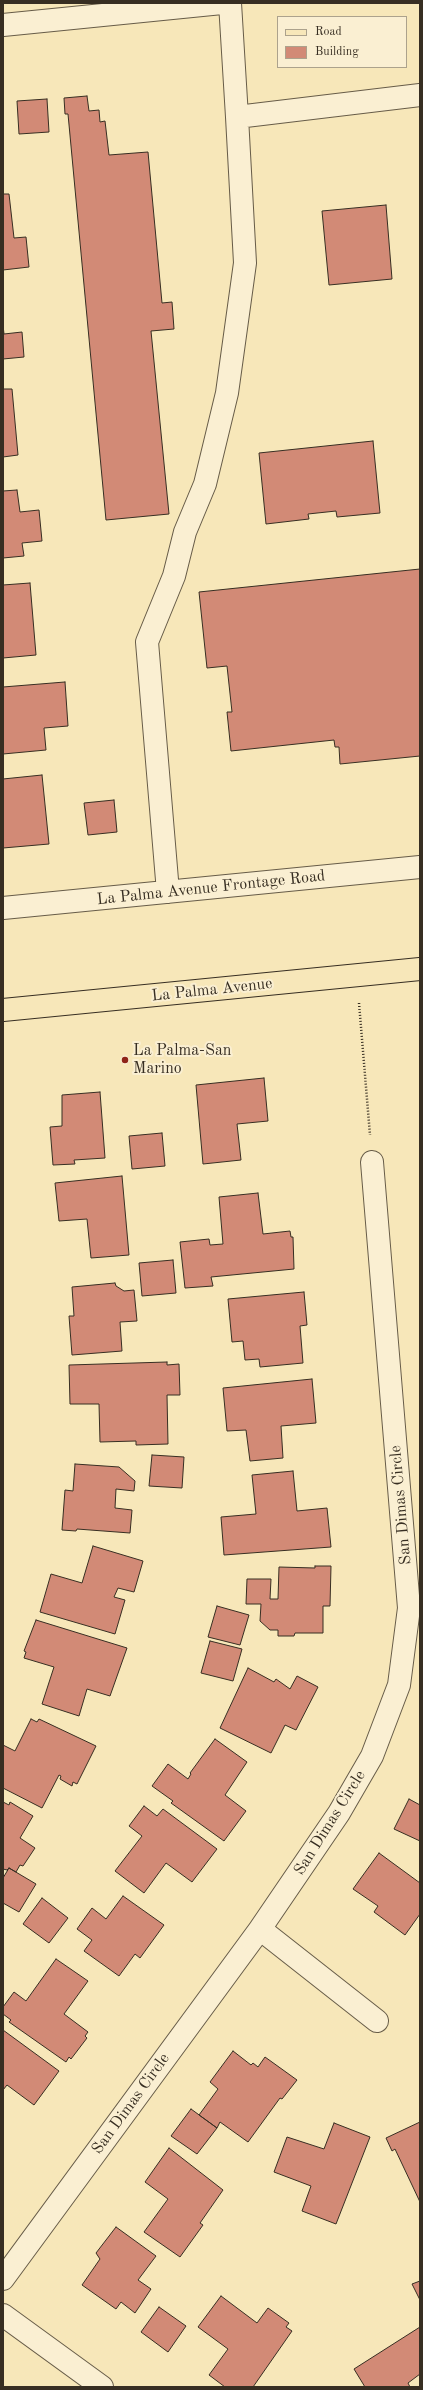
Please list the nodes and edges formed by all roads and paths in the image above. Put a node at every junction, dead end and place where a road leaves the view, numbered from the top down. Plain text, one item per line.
1 (222, 3) edge
2 (230, 3) edge
3 (3, 25) edge
4 (420, 95) edge
5 (237, 118) junction
6 (420, 867) edge
7 (168, 892) junction
8 (3, 908) edge
9 (420, 969) edge
10 (357, 975) junction
11 (3, 1010) edge
12 (372, 1162) joint
13 (260, 1929) junction
14 (377, 2021) dead end
15 (3, 2279) edge
16 (3, 2315) edge
17 (102, 2387) edge

1 - 3 street
2 - 5 street
4 - 5 street
5 - 7 street
6 - 7 street, La Palma Avenue Frontage Road
7 - 8 street, La Palma Avenue Frontage Road
9 - 10 main road, La Palma Avenue
10 - 11 main road, La Palma Avenue
10 - 12 path
12 - 13 street, San Dimas Circle
13 - 14 street
13 - 15 street, San Dimas Circle
16 - 17 street

